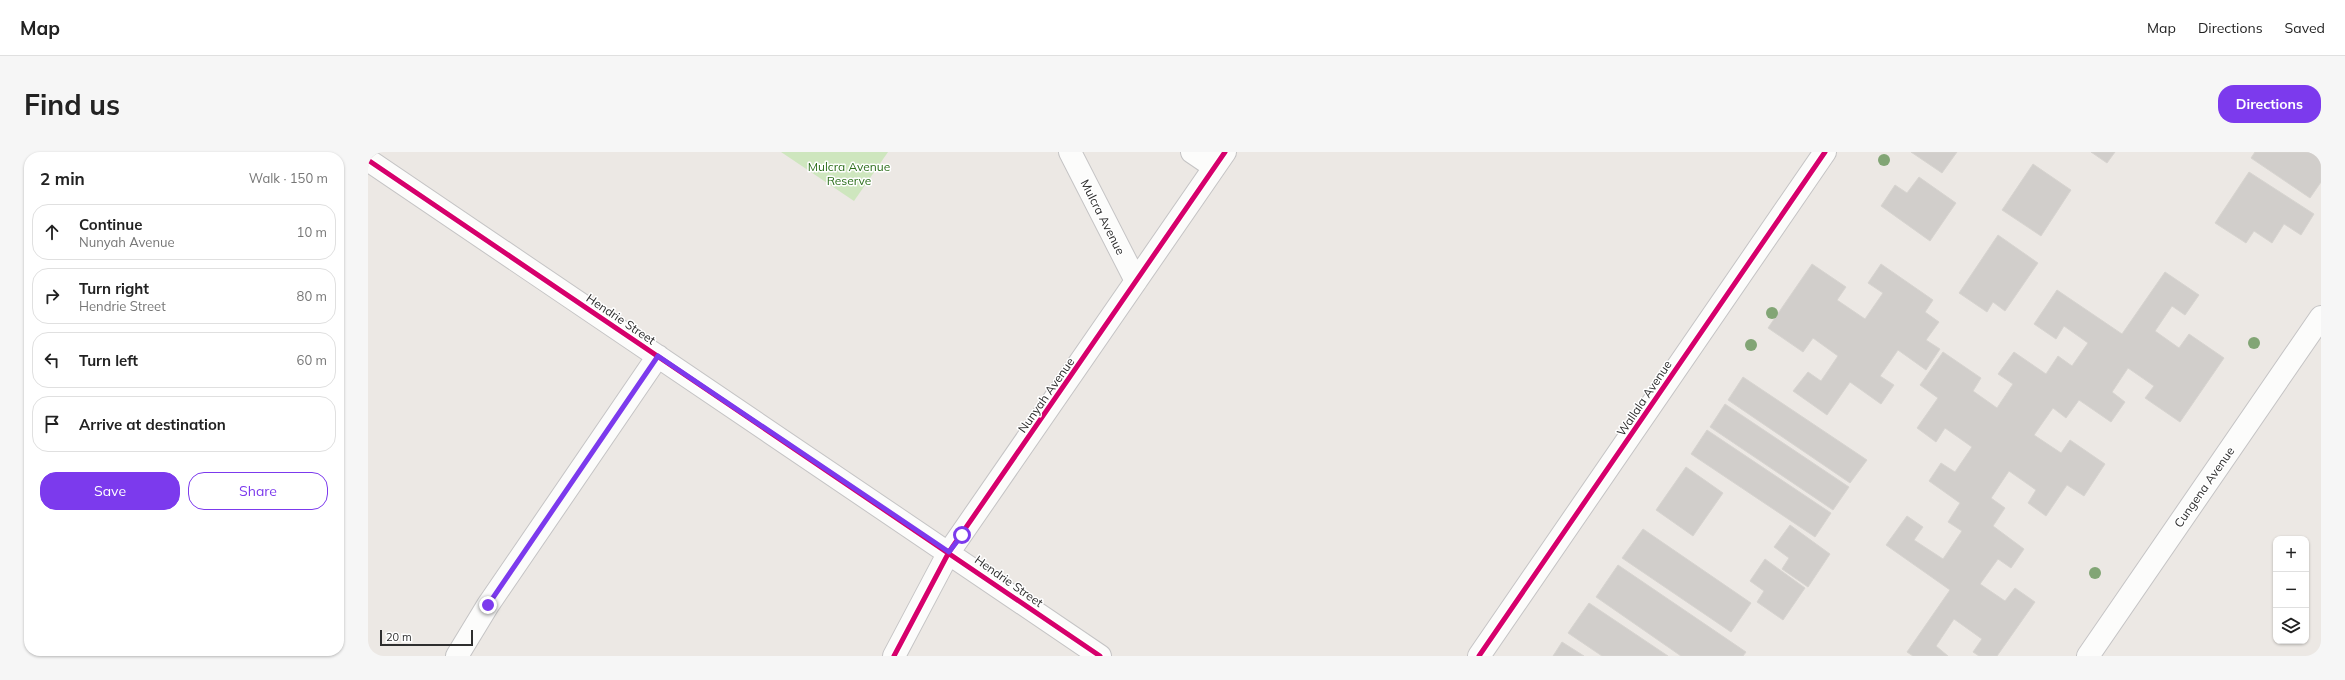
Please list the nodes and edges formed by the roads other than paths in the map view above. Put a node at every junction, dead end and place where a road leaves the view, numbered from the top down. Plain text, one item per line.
1 (1070, 152) edge
2 (1192, 152) edge
3 (1825, 152) edge
4 (1219, 159) edge
5 (368, 160) edge
6 (1136, 281) junction
7 (2321, 318) edge
8 (658, 356) junction
9 (949, 552) junction
10 (457, 656) edge
11 (894, 656) edge
12 (1100, 656) edge
13 (1479, 656) edge
14 (2088, 656) edge

1 - 6 street, Mulcra Avenue
2 - 4 street
3 - 13 street, Wallala Avenue
4 - 6 street, Nunyah Avenue
5 - 8 street, Hendrie Street
6 - 9 street, Nunyah Avenue
7 - 14 street, Cungena Avenue
8 - 9 street, Hendrie Street
8 - 10 street
9 - 11 street, Nunyah Avenue
9 - 12 street, Hendrie Street

